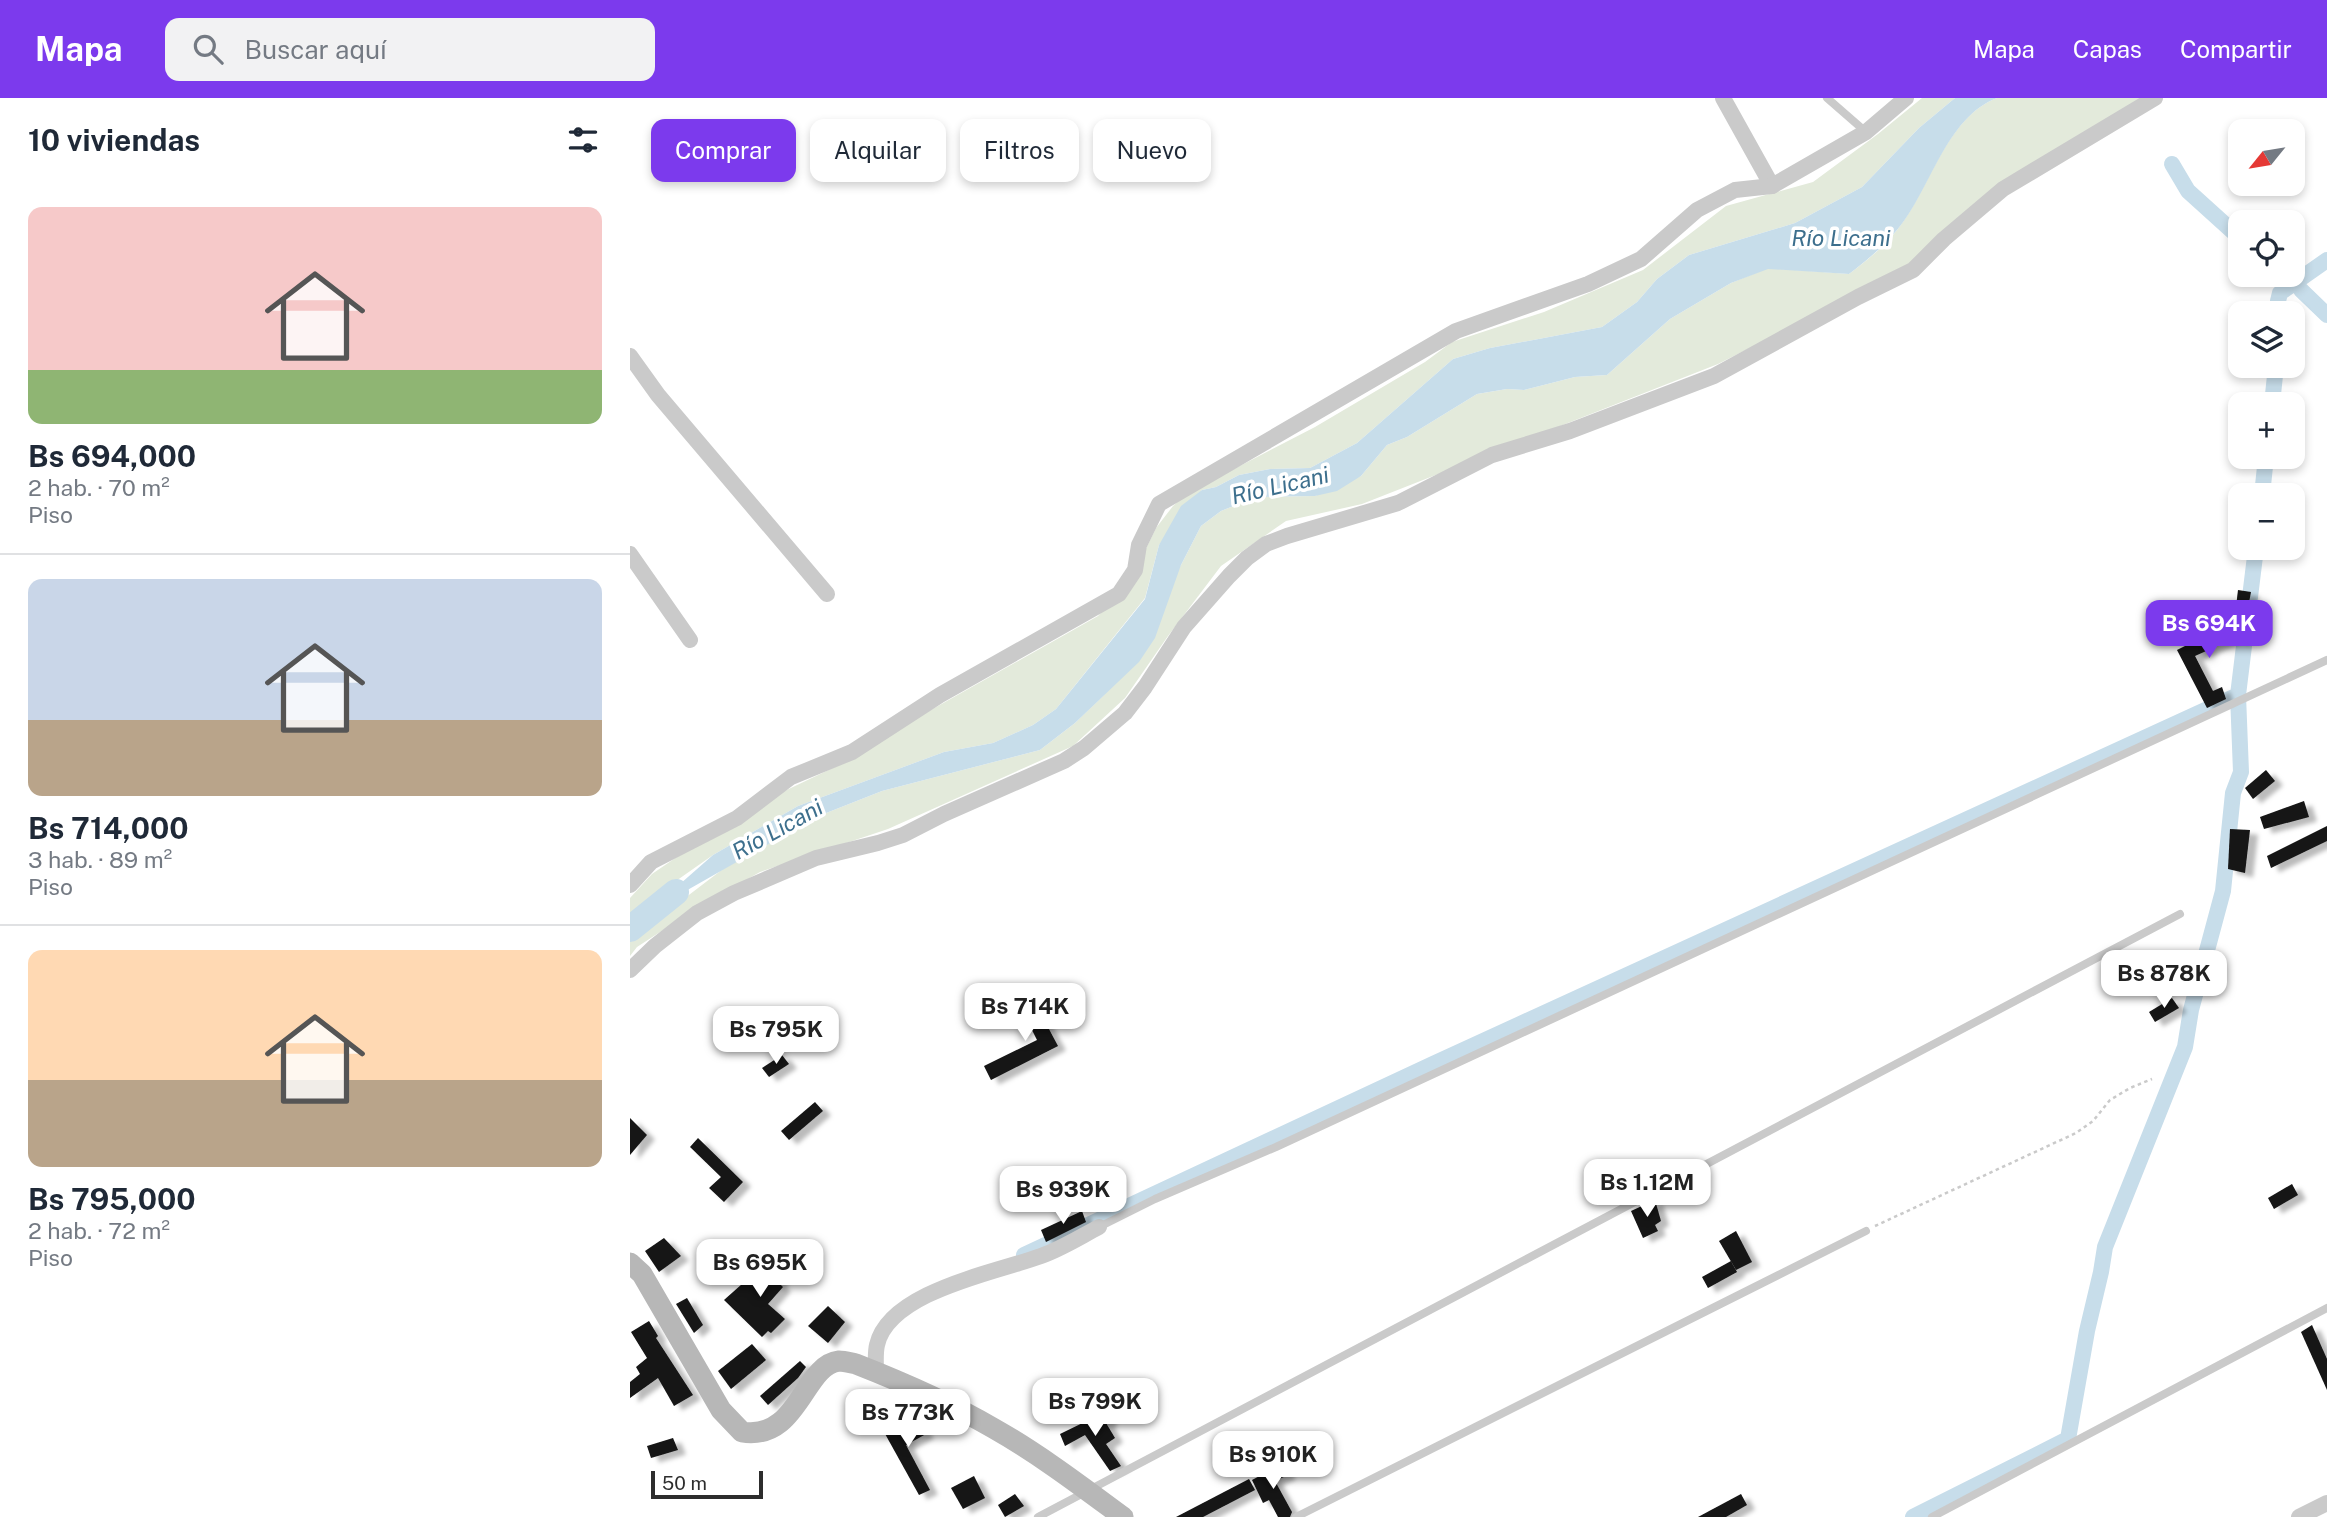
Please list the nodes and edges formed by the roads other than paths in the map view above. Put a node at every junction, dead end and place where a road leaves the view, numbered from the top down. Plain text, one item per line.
1 (1723, 98) edge
2 (1827, 98) edge
3 (1906, 98) edge
4 (2155, 98) edge
5 (1866, 132) junction
6 (1772, 186) junction
7 (630, 356) edge
8 (631, 559) edge
9 (827, 594) dead end
10 (690, 640) dead end
11 (2327, 660) edge
12 (630, 885) edge
13 (2180, 914) dead end
14 (630, 971) edge
15 (1099, 1227) joint
16 (1866, 1231) road end
17 (630, 1263) edge
18 (2327, 1308) edge
19 (876, 1372) junction
20 (1086, 1491) junction
21 (2327, 1503) edge
22 (1038, 1517) edge
23 (1123, 1517) edge
24 (1296, 1517) edge
25 (1932, 1517) edge
26 (2299, 1517) edge

1 - 6 street
2 - 5 lane
3 - 5 street
4 - 14 street
5 - 6 street
6 - 12 street
7 - 9 street
8 - 10 street
11 - 15 lane
13 - 20 lane
15 - 19 street
16 - 24 lane
17 - 19 main road
18 - 25 lane
19 - 20 main road
20 - 22 lane
20 - 23 main road
21 - 26 street

